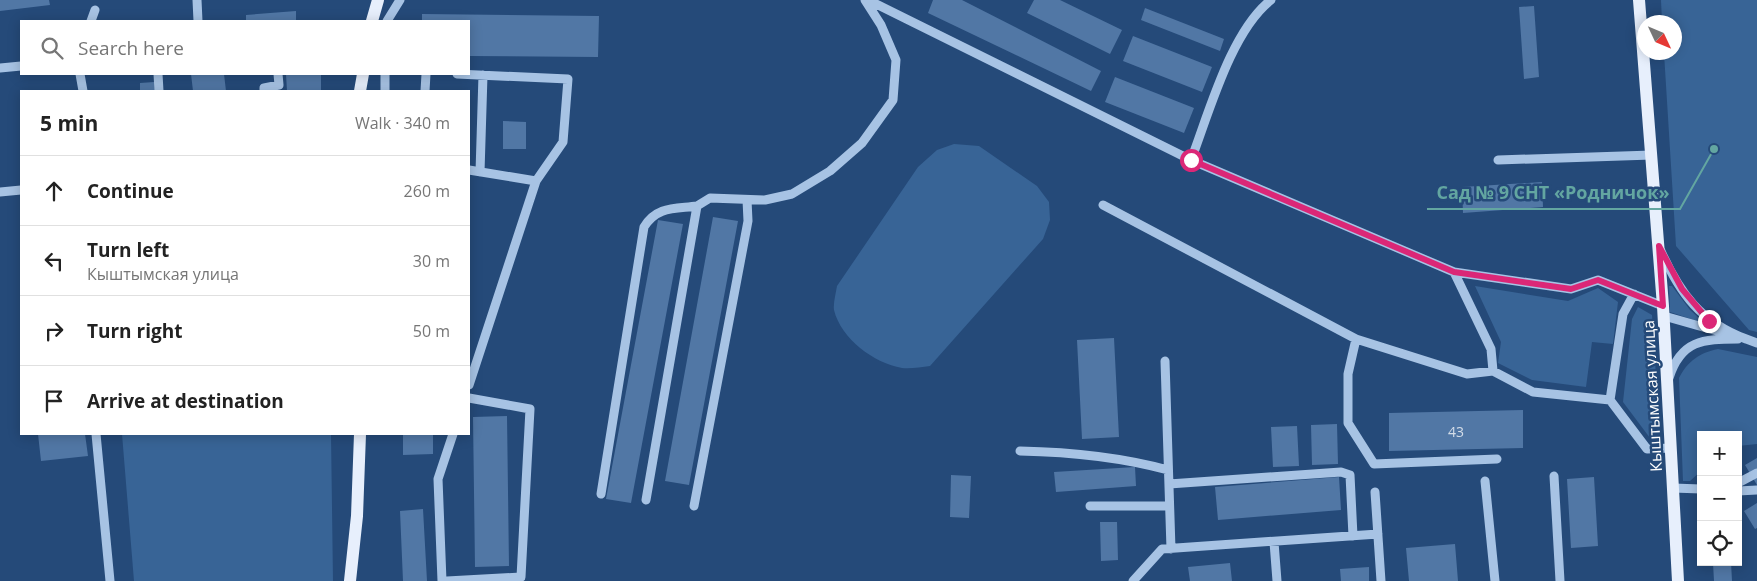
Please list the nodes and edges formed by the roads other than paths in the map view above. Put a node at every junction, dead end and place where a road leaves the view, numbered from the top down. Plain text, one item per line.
1 (197, 0) edge
2 (378, 0) edge
3 (400, 0) edge
4 (867, 0) edge
5 (1271, 0) edge
6 (1639, 0) edge
7 (95, 10) dead end
8 (91, 20) edge
9 (198, 20) edge
10 (372, 20) edge
11 (388, 20) edge
12 (20, 66) edge
13 (0, 68) edge
14 (470, 74) edge
15 (80, 75) edge
16 (158, 75) edge
17 (278, 75) edge
18 (363, 75) edge
19 (385, 75) edge
20 (426, 75) edge
21 (483, 75) junction
22 (83, 90) edge
23 (159, 90) edge
24 (264, 90) edge
25 (360, 90) edge
26 (385, 90) edge
27 (425, 90) edge
28 (1652, 155) junction
29 (1191, 160) junction
30 (1498, 160) dead end
31 (470, 170) edge
32 (480, 172) junction
33 (536, 181) junction
34 (20, 190) edge
35 (0, 192) edge
36 (746, 200) junction
37 (1103, 205) dead end
38 (698, 206) junction
39 (1659, 246) junction
40 (1454, 272) junction
41 (1634, 294) junction
42 (1663, 311) junction
43 (1356, 339) junction
44 (1746, 339) junction
45 (1757, 343) edge
46 (1165, 361) dead end
47 (1493, 371) junction
48 (470, 382) edge
49 (1668, 384) junction
50 (470, 398) edge
51 (1610, 400) junction
52 (96, 435) edge
53 (360, 435) edge
54 (453, 435) edge
55 (1671, 448) junction
56 (1020, 451) dead end
57 (1497, 459) dead end
58 (1168, 470) junction
59 (1757, 473) edge
60 (1554, 476) dead end
61 (1485, 481) dead end
62 (1742, 481) edge
63 (1169, 484) junction
64 (1673, 488) junction
65 (1696, 489) edge
66 (1757, 490) edge
67 (1742, 491) edge
68 (1375, 492) dead end
69 (601, 494) dead end
70 (646, 500) dead end
71 (694, 506) dead end
72 (1090, 506) dead end
73 (1169, 506) junction
74 (1378, 534) junction
75 (1353, 536) junction
76 (1274, 542) junction
77 (1171, 549) junction
78 (110, 581) edge
79 (350, 581) edge
80 (442, 581) edge
81 (447, 581) edge
82 (1133, 581) edge
83 (1277, 581) edge
84 (1381, 581) edge
85 (1494, 581) edge
86 (1560, 581) edge
87 (1678, 581) edge

1 - 9 street
2 - 10 main road
3 - 11 street
4 - 29 street
4 - 36 street
5 - 29 street
6 - 28 main road, Кыштымская улица
7 - 8 street
12 - 13 street
14 - 21 street
15 - 22 street
16 - 23 street
17 - 24 street
18 - 25 main road
19 - 26 street
20 - 27 street
21 - 32 street
21 - 33 street
28 - 30 street
28 - 39 main road, Кыштымская улица
29 - 40 street
31 - 32 street
32 - 33 street
33 - 48 street
34 - 35 street
36 - 38 street
36 - 71 street
37 - 43 street
38 - 69 street
38 - 70 street
39 - 42 main road, Кыштымская улица
39 - 44 street
40 - 41 street
40 - 47 street
41 - 42 street
41 - 51 street
42 - 44 street
42 - 49 main road, Кыштымская улица
43 - 47 street
43 - 57 street
44 - 45 street
44 - 49 street
46 - 58 street
47 - 51 street
49 - 55 main road, Кыштымская улица
50 - 81 street
51 - 55 street
52 - 78 street
53 - 79 main road
54 - 80 street
55 - 64 main road, Кыштымская улица
56 - 58 street
58 - 63 street
59 - 62 street
60 - 86 street
61 - 85 street
63 - 73 street
63 - 75 street
64 - 65 street
64 - 87 main road, Кыштымская улица
66 - 67 street
68 - 74 street
72 - 73 street
73 - 77 street
74 - 75 street
74 - 84 street
75 - 76 street
76 - 77 street
76 - 83 street
77 - 82 street

